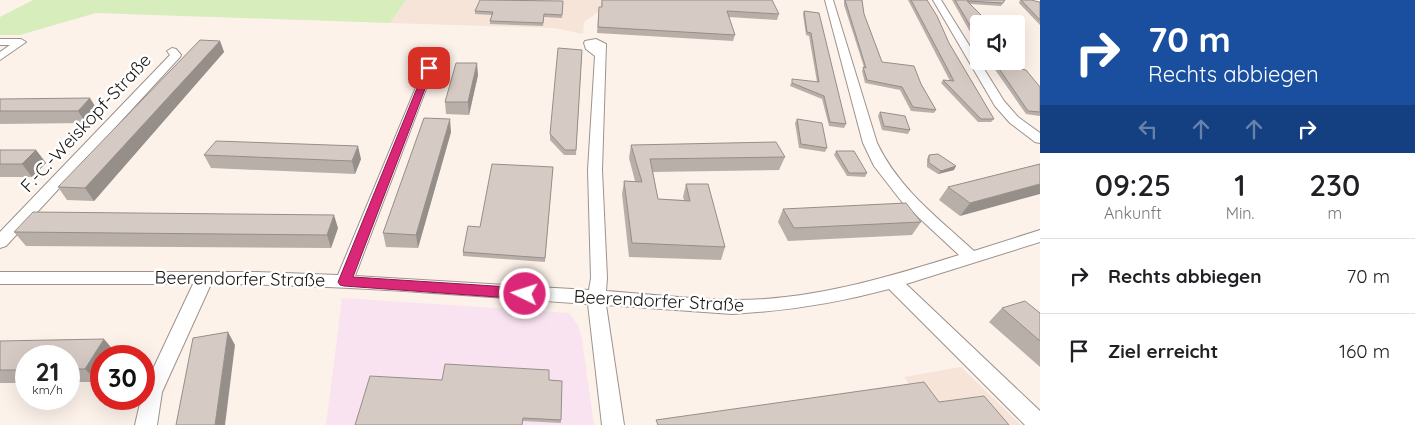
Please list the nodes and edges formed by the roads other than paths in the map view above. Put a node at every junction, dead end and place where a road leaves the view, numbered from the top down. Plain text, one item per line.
1 (829, 0) edge
2 (936, 0) edge
3 (1033, 0) edge
4 (1040, 1) edge
5 (0, 42) edge
6 (172, 51) dead end
7 (601, 56) dead end
8 (0, 57) edge
9 (429, 68) dead end
10 (1040, 139) edge
11 (1040, 236) edge
12 (0, 242) edge
13 (971, 257) junction
14 (0, 278) edge
15 (205, 278) junction
16 (892, 281) junction
17 (344, 282) junction
18 (596, 299) junction
19 (146, 425) edge
20 (613, 425) edge
21 (1040, 425) edge

1 - 13 street
2 - 10 street
3 - 4 street
5 - 8 street
6 - 12 street, F.-C.-Weiskopf-Straße
7 - 18 street
9 - 17 street
11 - 13 street, Beerendorfer Straße
13 - 16 street, Beerendorfer Straße
14 - 15 street, Beerendorfer Straße
15 - 17 street, Beerendorfer Straße
15 - 19 street
16 - 18 street, Beerendorfer Straße
16 - 21 street
17 - 18 street, Beerendorfer Straße
18 - 20 street

